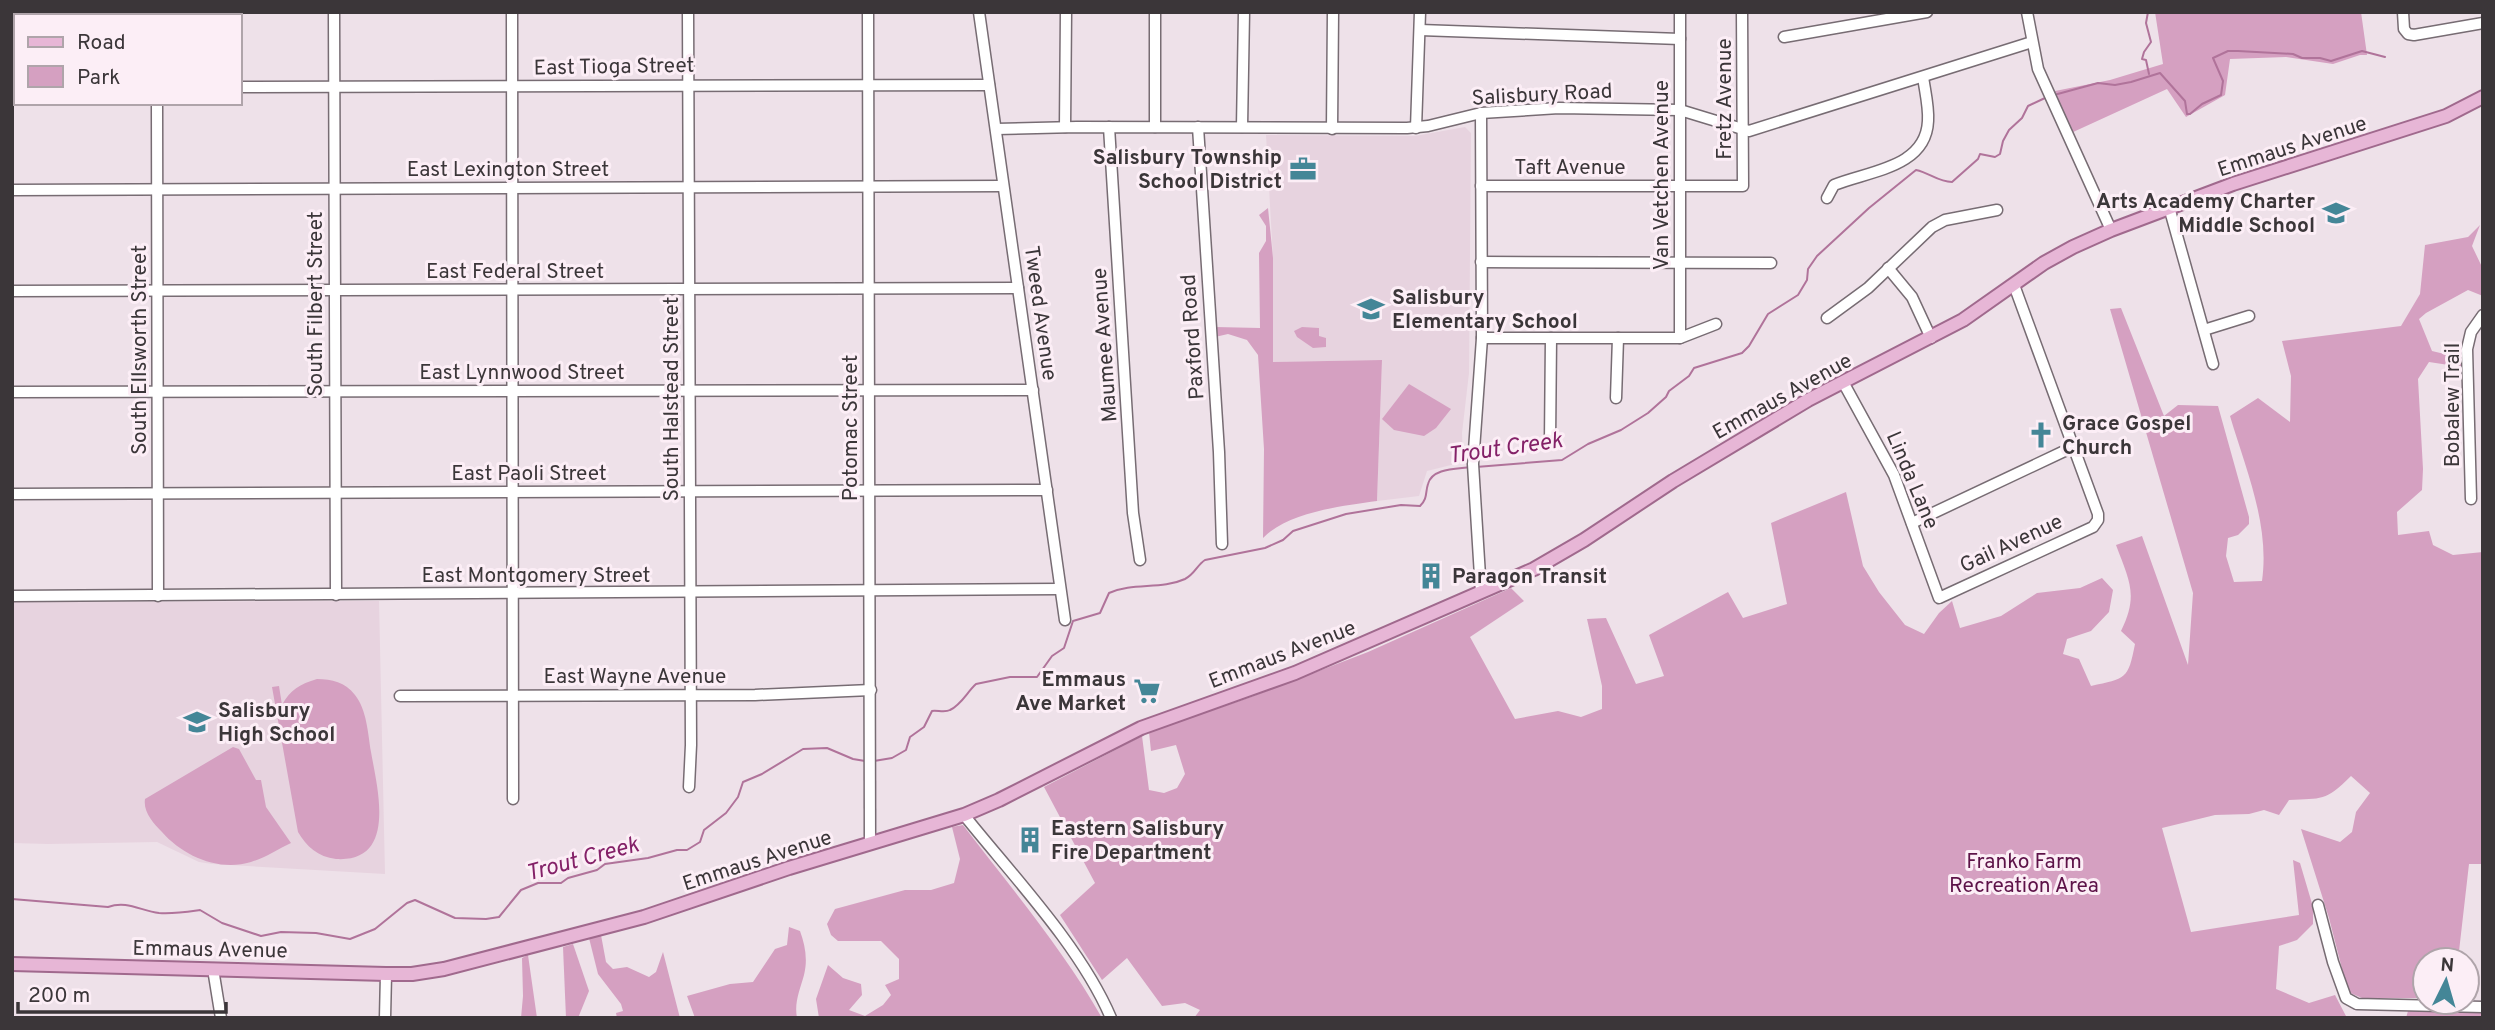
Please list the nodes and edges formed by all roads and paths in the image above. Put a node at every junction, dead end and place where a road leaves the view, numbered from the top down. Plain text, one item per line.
1 (334, 12) edge
2 (512, 12) edge
3 (688, 12) edge
4 (869, 12) edge
5 (979, 12) edge
6 (1066, 12) edge
7 (1155, 12) edge
8 (1244, 12) edge
9 (1333, 12) edge
10 (1420, 12) edge
11 (1680, 12) edge
12 (1742, 12) edge
13 (1927, 12) edge
14 (2027, 12) edge
15 (2403, 12) edge
16 (1910, 14) edge
17 (2483, 23) edge
18 (1420, 30) junction
19 (1784, 37) dead end
20 (1680, 38) junction
21 (2032, 42) junction
22 (1923, 77) junction
23 (688, 85) junction
24 (869, 85) junction
25 (989, 85) junction
26 (512, 86) junction
27 (242, 87) edge
28 (335, 87) junction
29 (2483, 97) edge
30 (157, 105) edge
31 (1679, 110) junction
32 (1481, 113) junction
33 (1065, 127) junction
34 (1109, 127) junction
35 (1155, 127) junction
36 (1242, 127) junction
37 (1198, 128) junction
38 (1416, 128) junction
39 (996, 129) junction
40 (1332, 129) junction
41 (1743, 130) junction
42 (1003, 186) junction
43 (1481, 186) junction
44 (1743, 186) joint
45 (512, 187) junction
46 (869, 187) junction
47 (1680, 187) junction
48 (334, 188) junction
49 (158, 189) junction
50 (688, 189) junction
51 (12, 190) edge
52 (1827, 198) dead end
53 (2169, 207) junction
54 (1997, 210) dead end
55 (2111, 230) junction
56 (1481, 262) junction
57 (1680, 262) junction
58 (1771, 263) dead end
59 (1888, 268) junction
60 (2014, 285) junction
61 (869, 288) junction
62 (1018, 288) junction
63 (512, 289) junction
64 (335, 290) junction
65 (690, 290) junction
66 (12, 291) edge
67 (158, 291) junction
68 (2249, 316) dead end
69 (2483, 316) edge
70 (1827, 318) dead end
71 (1716, 324) dead end
72 (2204, 330) junction
73 (1482, 338) junction
74 (1551, 338) junction
75 (1618, 338) junction
76 (1680, 338) junction
77 (1931, 338) junction
78 (2213, 364) dead end
79 (1843, 382) junction
80 (869, 389) junction
81 (512, 390) junction
82 (690, 390) junction
83 (1032, 390) junction
84 (12, 392) edge
85 (158, 392) junction
86 (335, 392) junction
87 (1616, 398) dead end
88 (1550, 441) dead end
89 (2073, 447) junction
90 (869, 490) junction
91 (1046, 490) junction
92 (690, 491) junction
93 (158, 492) junction
94 (511, 492) junction
95 (12, 494) edge
96 (335, 494) junction
97 (2472, 499) dead end
98 (1912, 523) junction
99 (1222, 544) dead end
100 (1140, 560) dead end
101 (1060, 589) junction
102 (869, 590) junction
103 (1481, 592) junction
104 (690, 593) junction
105 (512, 594) junction
106 (336, 595) junction
107 (12, 596) edge
108 (158, 596) junction
109 (1938, 597) joint
110 (1065, 620) dead end
111 (870, 690) junction
112 (690, 695) junction
113 (400, 696) dead end
114 (512, 696) junction
115 (689, 787) dead end
116 (513, 799) dead end
117 (964, 815) junction
118 (870, 844) junction
119 (2318, 905) dead end
120 (12, 964) edge
121 (213, 969) junction
122 (386, 974) junction
123 (2483, 1007) edge
124 (221, 1018) edge
125 (385, 1018) edge
126 (1111, 1018) edge

1 - 28 street, South Filbert Street
2 - 26 street
3 - 23 street, South Halstead Street
4 - 24 street, Potomac Street
5 - 25 street, Tweed Avenue
6 - 33 street
7 - 35 street
8 - 36 street
9 - 40 street
10 - 18 street
11 - 20 street, Van Vetchen Avenue
12 - 41 street, Fretz Avenue
13 - 16 street
14 - 21 street
15 - 17 street
16 - 19 street
18 - 20 street
18 - 38 street
20 - 31 street, Van Vetchen Avenue
21 - 22 street
21 - 55 street
22 - 41 street
22 - 52 street
23 - 24 street, East Tioga Street
23 - 26 street, East Tioga Street
23 - 50 street, South Halstead Street
24 - 25 street, East Tioga Street
24 - 46 street, Potomac Street
25 - 39 street, Tweed Avenue
26 - 28 street, East Tioga Street
26 - 45 street
27 - 28 street, East Tioga Street
28 - 48 street, South Filbert Street
29 - 53 main road, Emmaus Avenue
30 - 49 street, South Ellsworth Street
31 - 32 street, Salisbury Road
31 - 41 street, Salisbury Road
31 - 47 street, Van Vetchen Avenue
32 - 38 street, Salisbury Road
32 - 43 street
33 - 34 street, Salisbury Road
33 - 39 street, Salisbury Road
34 - 35 street, Salisbury Road
34 - 100 street, Maumee Avenue
35 - 37 street, Salisbury Road
36 - 37 street, Salisbury Road
36 - 40 street, Salisbury Road
37 - 99 street, Paxford Road
38 - 40 street, Salisbury Road
39 - 42 street, Tweed Avenue
41 - 44 street, Fretz Avenue
42 - 46 street, East Lexington Street
42 - 62 street, Tweed Avenue
43 - 47 street, Taft Avenue
43 - 56 street
44 - 47 street, Taft Avenue
45 - 48 street, East Lexington Street
45 - 50 street, East Lexington Street
45 - 63 street
46 - 50 street, East Lexington Street
46 - 61 street, Potomac Street
47 - 57 street, Van Vetchen Avenue
48 - 49 street, East Lexington Street
48 - 64 street, South Filbert Street
49 - 51 street, East Lexington Street
49 - 67 street, South Ellsworth Street
50 - 65 street, South Halstead Street
53 - 55 main road, Emmaus Avenue
53 - 72 street
54 - 59 street
55 - 60 main road, Emmaus Avenue
56 - 57 street
56 - 73 street
57 - 58 street
57 - 76 street, Van Vetchen Avenue
59 - 70 street
59 - 77 street
60 - 77 main road, Emmaus Avenue
60 - 89 street
61 - 62 street, East Federal Street
61 - 65 street, East Federal Street
61 - 80 street, Potomac Street
62 - 83 street, Tweed Avenue
63 - 64 street, East Federal Street
63 - 65 street, East Federal Street
63 - 81 street
64 - 67 street, East Federal Street
64 - 86 street, South Filbert Street
65 - 82 street, South Halstead Street
66 - 67 street, East Federal Street
67 - 85 street, South Ellsworth Street
68 - 72 street
69 - 97 street, Bobalew Trail
71 - 76 street
72 - 78 street
73 - 74 street
73 - 103 street
74 - 75 street
74 - 88 street
75 - 76 street
75 - 87 street
77 - 79 main road, Emmaus Avenue
79 - 98 street, Linda Lane
79 - 103 main road, Emmaus Avenue
80 - 82 street, East Lynnwood Street
80 - 83 street, East Lynnwood Street
80 - 90 street, Potomac Street
81 - 82 street, East Lynnwood Street
81 - 86 street, East Lynnwood Street
81 - 94 street
82 - 92 street, South Halstead Street
83 - 91 street, Tweed Avenue
84 - 85 street, East Lynnwood Street
85 - 86 street, East Lynnwood Street
85 - 93 street, South Ellsworth Street
86 - 96 street, South Filbert Street
89 - 98 street
89 - 109 street, Gail Avenue
90 - 91 street, East Paoli Street
90 - 92 street, East Paoli Street
90 - 102 street, Potomac Street
91 - 101 street, Tweed Avenue
92 - 94 street, East Paoli Street
92 - 104 street, South Halstead Street
93 - 95 street, East Paoli Street
93 - 96 street, East Paoli Street
93 - 108 street, South Ellsworth Street
94 - 96 street, East Paoli Street
94 - 105 street
96 - 106 street, South Filbert Street
98 - 109 street, Linda Lane
101 - 102 street, East Montgomery Street
101 - 110 street, Tweed Avenue
102 - 104 street, East Montgomery Street
102 - 111 street, Potomac Street
103 - 117 main road, Emmaus Avenue
104 - 105 street, East Montgomery Street
104 - 112 street, South Halstead Street
105 - 106 street, East Montgomery Street
105 - 114 street
106 - 108 street, East Montgomery Street
107 - 108 street, East Montgomery Street
111 - 112 street, East Wayne Avenue
111 - 118 street, Potomac Street
112 - 114 street, East Wayne Avenue
112 - 115 street, South Halstead Street
113 - 114 street, East Wayne Avenue
114 - 116 street
117 - 118 main road, Emmaus Avenue
117 - 126 street
118 - 122 main road, Emmaus Avenue
119 - 123 street
120 - 121 main road, Emmaus Avenue
121 - 122 main road, Emmaus Avenue
121 - 124 street
122 - 125 street

